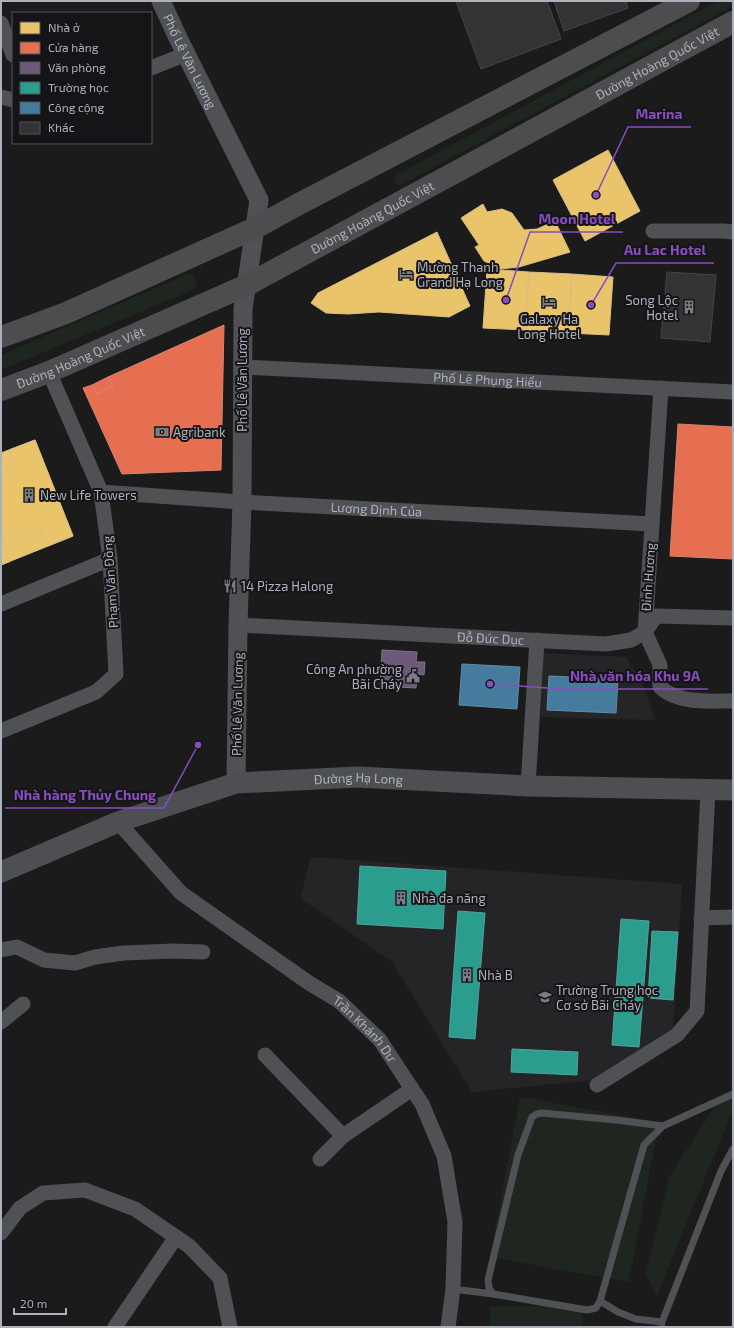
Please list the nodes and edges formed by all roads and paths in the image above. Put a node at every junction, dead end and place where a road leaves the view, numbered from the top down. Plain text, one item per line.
1 (689, 1) edge
2 (167, 3) edge
3 (733, 22) edge
4 (1, 23) edge
5 (12, 52) edge
6 (186, 54) junction
7 (152, 68) edge
8 (1, 97) edge
9 (12, 100) edge
10 (255, 228) junction
11 (653, 231) dead end
12 (733, 232) edge
13 (247, 285) junction
14 (1, 337) edge
15 (242, 367) junction
16 (49, 372) junction
17 (662, 388) junction
18 (1, 390) edge
19 (733, 392) edge
20 (101, 492) junction
21 (242, 502) junction
22 (652, 524) junction
23 (110, 559) junction
24 (1, 604) edge
25 (733, 618) edge
26 (238, 625) junction
27 (644, 632) junction
28 (537, 640) junction
29 (733, 701) edge
30 (1, 731) edge
31 (236, 783) junction
32 (528, 786) junction
33 (708, 790) junction
34 (733, 790) edge
35 (118, 822) junction
36 (1, 872) edge
37 (733, 917) edge
38 (702, 918) junction
39 (1, 950) edge
40 (202, 952) dead end
41 (23, 1004) dead end
42 (1, 1022) edge
43 (265, 1055) dead end
44 (597, 1085) dead end
45 (412, 1088) junction
46 (733, 1094) edge
47 (663, 1126) junction
48 (342, 1136) junction
49 (733, 1149) edge
50 (320, 1159) dead end
51 (1, 1233) edge
52 (176, 1236) junction
53 (453, 1289) junction
54 (493, 1294) junction
55 (600, 1301) junction
56 (662, 1324) edge
57 (115, 1327) edge
58 (230, 1327) edge
59 (448, 1327) edge

1 - 10 main road
2 - 6 street, Phố Lê Văn Lương
3 - 13 main road, Đường Hoàng Quốc Việt
4 - 5 street
6 - 7 street
6 - 10 street, Phố Lê Văn Lương
8 - 9 street
10 - 13 street, Phố Lê Văn Lương
10 - 14 main road
11 - 12 street
13 - 15 street, Phố Lê Văn Lương
13 - 16 main road, Đường Hoàng Quốc Việt
15 - 17 street, Phố Lê Phụng Hiểu
15 - 21 street, Phố Lê Văn Lương
16 - 18 main road, Đường Hoàng Quốc Việt
16 - 20 street, Phạm Văn Đồng
17 - 19 street, Phố Lê Phụng Hiểu
17 - 22 street, Đỉnh Hương
20 - 21 street, Lương Định Của
20 - 23 street, Phạm Văn Đồng
21 - 22 street, Lương Định Của
21 - 26 street, Phố Lê Văn Lương
22 - 27 street, Đỉnh Hương
23 - 24 street
23 - 30 street, Phạm Văn Đồng
25 - 27 street, Đỗ Đức Dục
26 - 28 street, Đỗ Đức Dục
26 - 31 street, Phố Lê Văn Lương
27 - 28 street, Đỗ Đức Dục
27 - 29 street
28 - 32 street
31 - 32 main road, Đường Hạ Long
31 - 35 main road, Đường Hạ Long
32 - 33 main road, Đường Hạ Long
33 - 34 main road, Đường Hạ Long
33 - 38 street
35 - 36 main road, Đường Hạ Long
35 - 45 street, Trần Khánh Dư
37 - 38 street
38 - 44 street
39 - 40 street
41 - 42 street
43 - 48 street
45 - 48 street
45 - 53 street, Trần Khánh Dư
46 - 47 lane
47 - 54 lane
47 - 55 lane
48 - 50 street
49 - 56 lane
51 - 52 street
52 - 57 street
52 - 58 street
53 - 54 lane
53 - 59 street, Trần Khánh Dư
54 - 55 lane
55 - 56 lane

